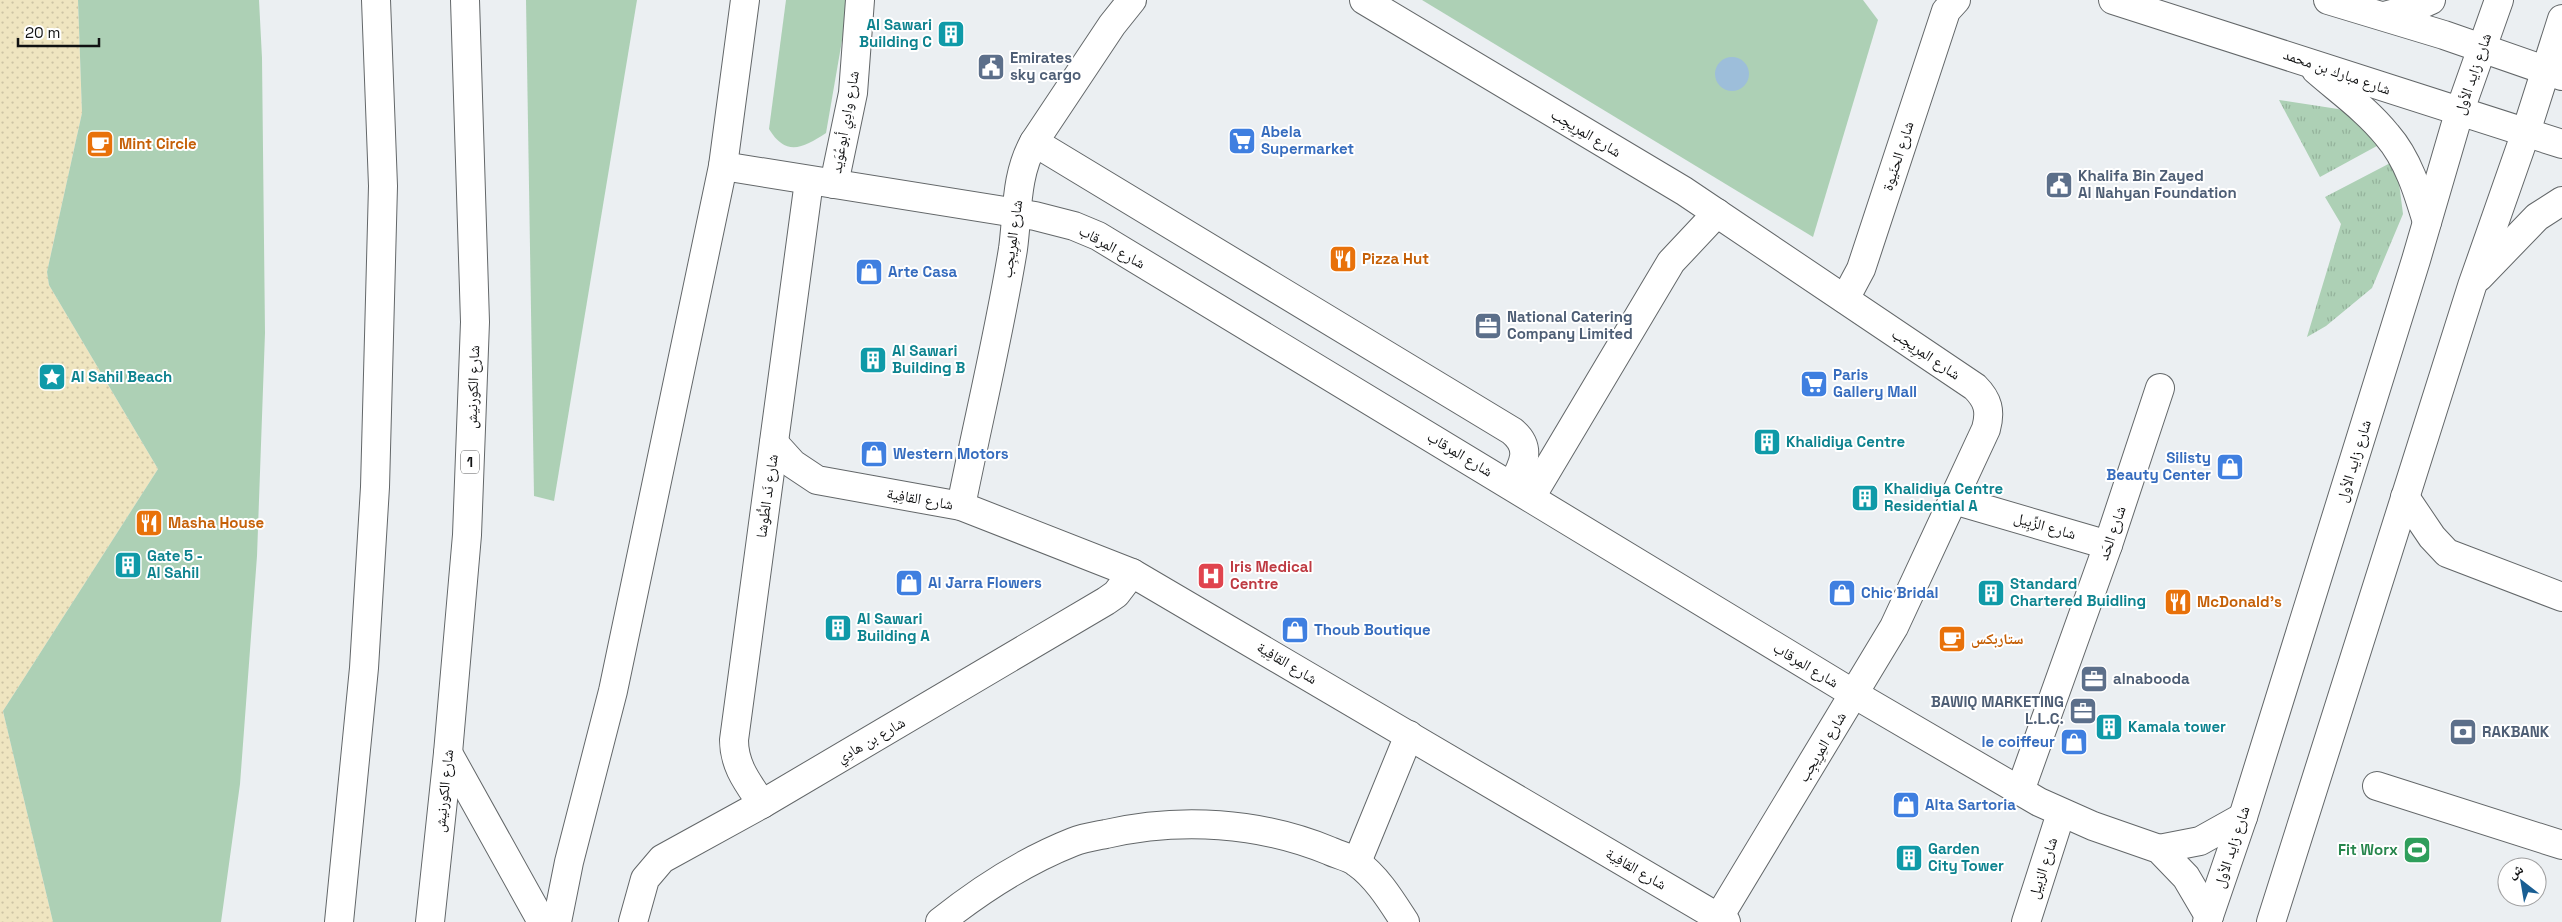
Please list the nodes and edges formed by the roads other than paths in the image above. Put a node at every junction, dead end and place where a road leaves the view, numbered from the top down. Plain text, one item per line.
1 (376, 0) edge
2 (464, 0) edge
3 (745, 0) edge
4 (860, 0) edge
5 (1132, 0) edge
6 (1364, 0) edge
7 (2113, 0) edge
8 (2328, 0) edge
9 (2431, 0) edge
10 (2499, 0) edge
11 (1949, 4) edge
12 (1114, 12) edge
13 (2384, 16) junction
14 (2562, 19) edge
15 (2482, 48) junction
16 (2305, 61) junction
17 (2553, 74) edge
18 (2459, 113) junction
19 (2526, 132) junction
20 (1034, 142) junction
21 (2562, 144) edge
22 (723, 166) junction
23 (822, 182) junction
24 (2562, 201) edge
25 (1717, 213) junction
26 (1016, 214) junction
27 (2427, 222) junction
28 (2472, 286) junction
29 (1845, 299) junction
30 (2160, 388) dead end
31 (774, 443) junction
32 (817, 480) junction
33 (1521, 491) junction
34 (2405, 497) junction
35 (1954, 500) junction
36 (766, 504) junction
37 (961, 506) junction
38 (2108, 545) junction
39 (1132, 573) junction
40 (2562, 597) edge
41 (1854, 694) junction
42 (1409, 735) junction
43 (448, 754) junction
44 (2377, 786) dead end
45 (2020, 791) junction
46 (762, 804) junction
47 (2061, 813) junction
48 (2243, 817) junction
49 (2562, 845) edge
50 (2160, 850) junction
51 (569, 862) junction
52 (1357, 862) junction
53 (520, 884) junction
54 (2208, 919) edge
55 (1722, 920) edge
56 (339, 922) edge
57 (430, 922) edge
58 (542, 922) edge
59 (557, 922) edge
60 (633, 922) edge
61 (940, 922) edge
62 (1405, 922) edge
63 (2026, 922) edge
64 (2271, 922) edge

1 - 56 main road
2 - 43 main road, شارع الكورنيش / 1
3 - 22 main road
4 - 23 main road, شارع وادِي أبوعُوَيد
5 - 12 main road, شارع المِرِيجِب
6 - 25 main road, شارع المِرِيجِب
7 - 16 main road, شارع مبارك بن محمد
8 - 13 main road
9 - 13 main road
10 - 15 main road, شارع زايد الأول
11 - 29 main road, شارع الحنَيوة
12 - 20 main road, شارع المِرِيجِب
13 - 15 main road
14 - 17 main road
15 - 17 main road
15 - 18 main road, شارع زايد الأول
16 - 18 main road, شارع مبارك بن محمد
16 - 27 main road
17 - 19 main road
18 - 19 main road, شارع مبارك بن محمد
18 - 27 main road, شارع زايد الأول
19 - 21 main road, شارع مبارك بن محمد
19 - 28 main road
20 - 26 main road, شارع المِرِيجِب
20 - 33 main road
22 - 23 main road, شارع المِرقاب
22 - 51 main road
23 - 26 main road, شارع المِرقاب
23 - 31 main road, شارع نَد الطُّوشا
24 - 28 main road
25 - 29 main road, شارع المِرِيجِب
25 - 33 main road
26 - 33 main road, شارع المِرقاب
26 - 37 main road, شارع المِرِيجِب
27 - 48 main road, شارع زايد الأول
28 - 34 main road
29 - 35 main road, شارع المِرِيجِب
30 - 38 main road, شارع الحَد
31 - 32 main road, شارع القافِية
31 - 36 main road, شارع نَد الطُّوشا
32 - 36 main road, شارع القافِية
32 - 37 main road, شارع القافِية
33 - 41 main road, شارع المِرقاب
34 - 40 main road
34 - 64 main road
35 - 38 main road, شارع الزِّبِيل
35 - 41 main road, شارع المِرِيجِب
36 - 46 main road, شارع نَد الطُّوشا
37 - 39 main road, شارع القافِية
38 - 45 main road, شارع الحَد
39 - 42 main road, شارع القافِية
39 - 46 main road, شارع بن هادِي
41 - 45 main road, شارع المِرقاب
41 - 55 main road, شارع المِرِيجِب
42 - 52 main road
42 - 55 main road, شارع القافِية
43 - 53 main road
43 - 57 main road, شارع الكورنيش / 1
44 - 49 main road
45 - 47 main road, شارع المِرقاب
46 - 60 main road, شارع بن هادِي
47 - 50 main road, شارع المِرقاب
47 - 63 main road, شارع الزبيل
48 - 50 main road
48 - 54 main road, شارع زايد الأول
50 - 54 main road, شارع المِرقاب
51 - 53 main road
51 - 59 main road
52 - 61 main road
52 - 62 main road
53 - 58 main road

